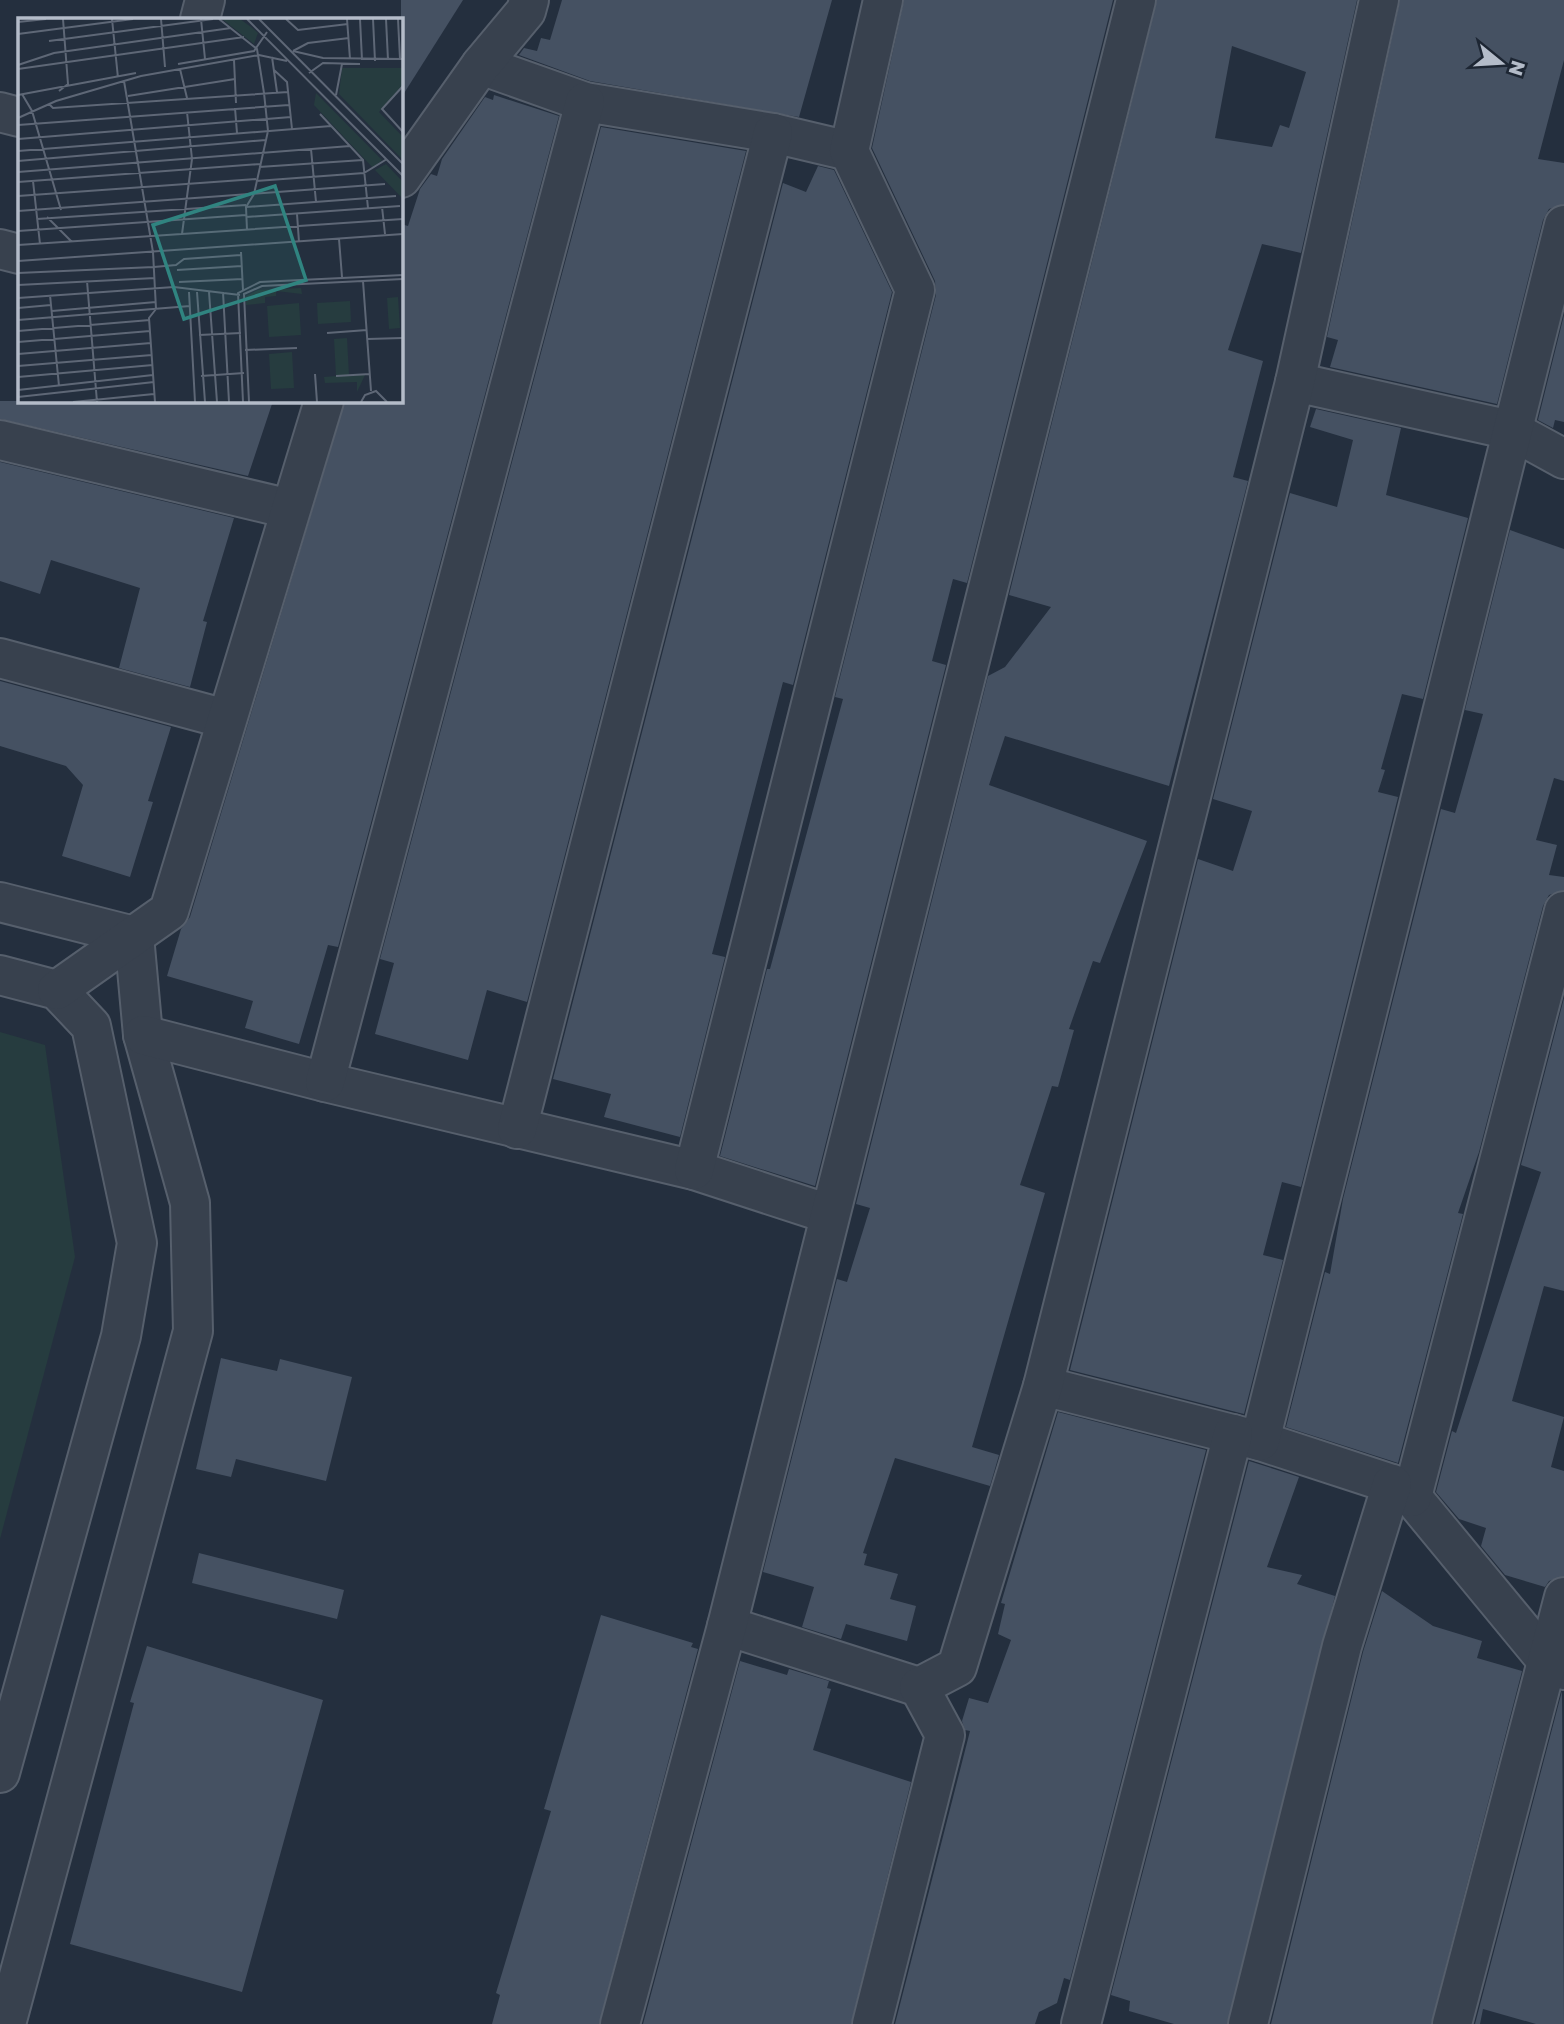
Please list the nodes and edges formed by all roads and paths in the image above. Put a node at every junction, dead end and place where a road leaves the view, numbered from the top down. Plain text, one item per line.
1 (205, 0) edge
2 (529, 0) edge
3 (883, 0) edge
4 (1136, 0) edge
5 (1379, 0) edge
6 (200, 18) edge
7 (481, 65) junction
8 (585, 102) junction
9 (0, 112) edge
10 (18, 117) edge
11 (773, 133) junction
12 (849, 151) junction
13 (402, 177) edge
14 (1564, 225) edge
15 (0, 249) edge
16 (18, 254) edge
17 (1295, 382) junction
18 (324, 402) edge
19 (1511, 430) junction
20 (0, 440) edge
21 (1564, 459) edge
22 (290, 509) junction
23 (0, 658) edge
24 (226, 719) junction
25 (0, 902) edge
26 (1564, 911) edge
27 (134, 936) junction
28 (0, 975) edge
29 (57, 990) junction
30 (143, 1035) junction
31 (325, 1082) junction
32 (517, 1129) junction
33 (694, 1170) junction
34 (829, 1214) junction
35 (1043, 1386) junction
36 (1247, 1438) junction
37 (1402, 1490) junction
38 (1564, 1597) edge
39 (727, 1626) junction
40 (1556, 1666) edge
41 (957, 1667) junction
42 (919, 1687) junction
43 (945, 1735) junction
44 (0, 1773) edge
45 (6, 2024) edge
46 (620, 2024) edge
47 (872, 2024) edge
48 (1081, 2024) edge
49 (1248, 2024) edge
50 (1452, 2024) edge

1 - 6 street
2 - 7 street
3 - 12 street
4 - 34 street
5 - 17 street
7 - 8 street
7 - 13 street
8 - 11 street
8 - 31 street
9 - 10 street
11 - 12 street
11 - 32 street
12 - 33 street
14 - 19 street
15 - 16 street
17 - 19 street
17 - 35 street
18 - 22 street
19 - 21 street
19 - 36 street
20 - 22 street
22 - 24 street
23 - 24 street
24 - 27 street
25 - 27 street
26 - 37 street
27 - 29 street
27 - 30 street
28 - 29 street
29 - 44 street
30 - 31 street
30 - 45 street
31 - 32 street
32 - 33 street
33 - 34 street
34 - 39 street
35 - 36 street
35 - 41 street
36 - 37 street
36 - 48 street
37 - 40 street
37 - 49 street
38 - 40 street
39 - 42 street
39 - 46 street
40 - 50 street
41 - 42 street
41 - 43 street
42 - 43 street
43 - 47 street

